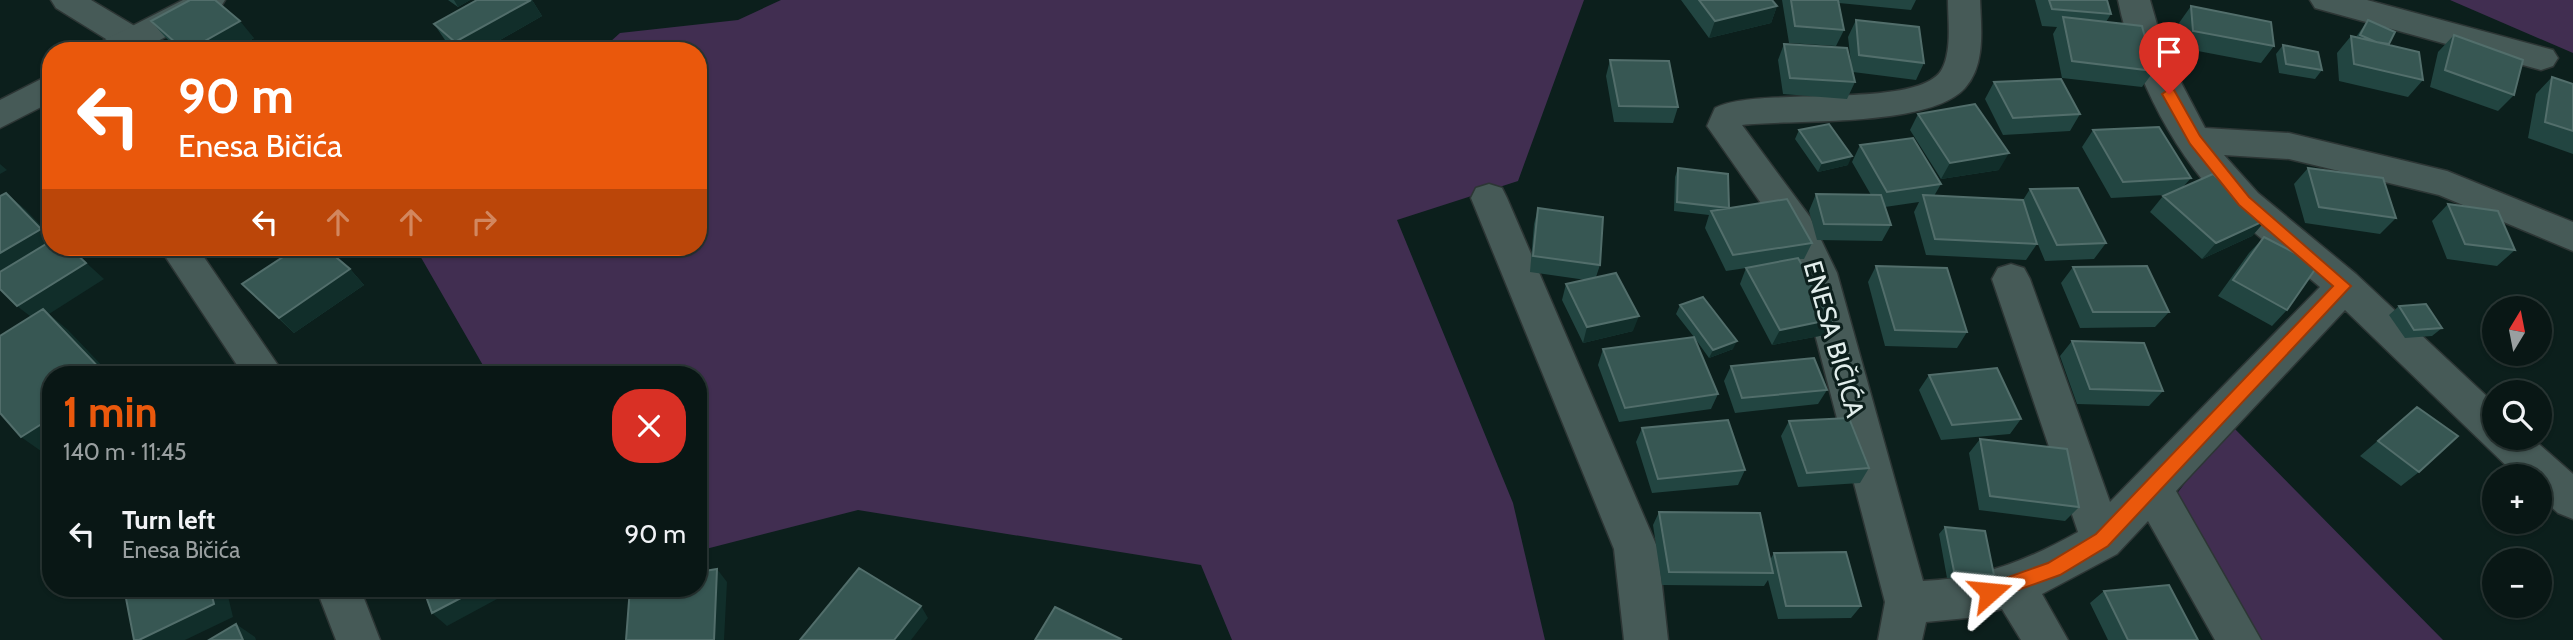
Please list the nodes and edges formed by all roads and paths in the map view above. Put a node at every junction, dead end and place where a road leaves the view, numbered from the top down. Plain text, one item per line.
1 (67, 0) edge
2 (209, 0) edge
3 (1964, 0) edge
4 (2134, 0) edge
5 (2326, 0) edge
6 (117, 42) edge
7 (127, 42) edge
8 (2541, 58) dead end
9 (42, 92) edge
10 (0, 116) edge
11 (2195, 140) junction
12 (1489, 198) dead end
13 (2573, 237) edge
14 (183, 256) edge
15 (2011, 279) dead end
16 (2344, 286) junction
17 (259, 366) edge
18 (2482, 417) edge
19 (2517, 450) edge
20 (2151, 487) junction
21 (2573, 500) edge
22 (2102, 540) junction
23 (2012, 585) junction
24 (341, 597) edge
25 (1903, 621) edge
26 (358, 640) edge
27 (1646, 640) edge
28 (2046, 640) edge
29 (2239, 640) edge

1 - 6 street
2 - 7 street
3 - 25 street, ENESA BIČIĆA
4 - 11 street
5 - 8 street
9 - 10 street
11 - 13 street
11 - 16 street
12 - 27 street
14 - 17 street
15 - 22 street
16 - 18 street
16 - 20 street, ENESA BIČIĆA
19 - 21 street
20 - 22 street, ENESA BIČIĆA
20 - 29 street
22 - 23 street, ENESA BIČIĆA
23 - 25 street, ENESA BIČIĆA
23 - 28 street
24 - 26 street

